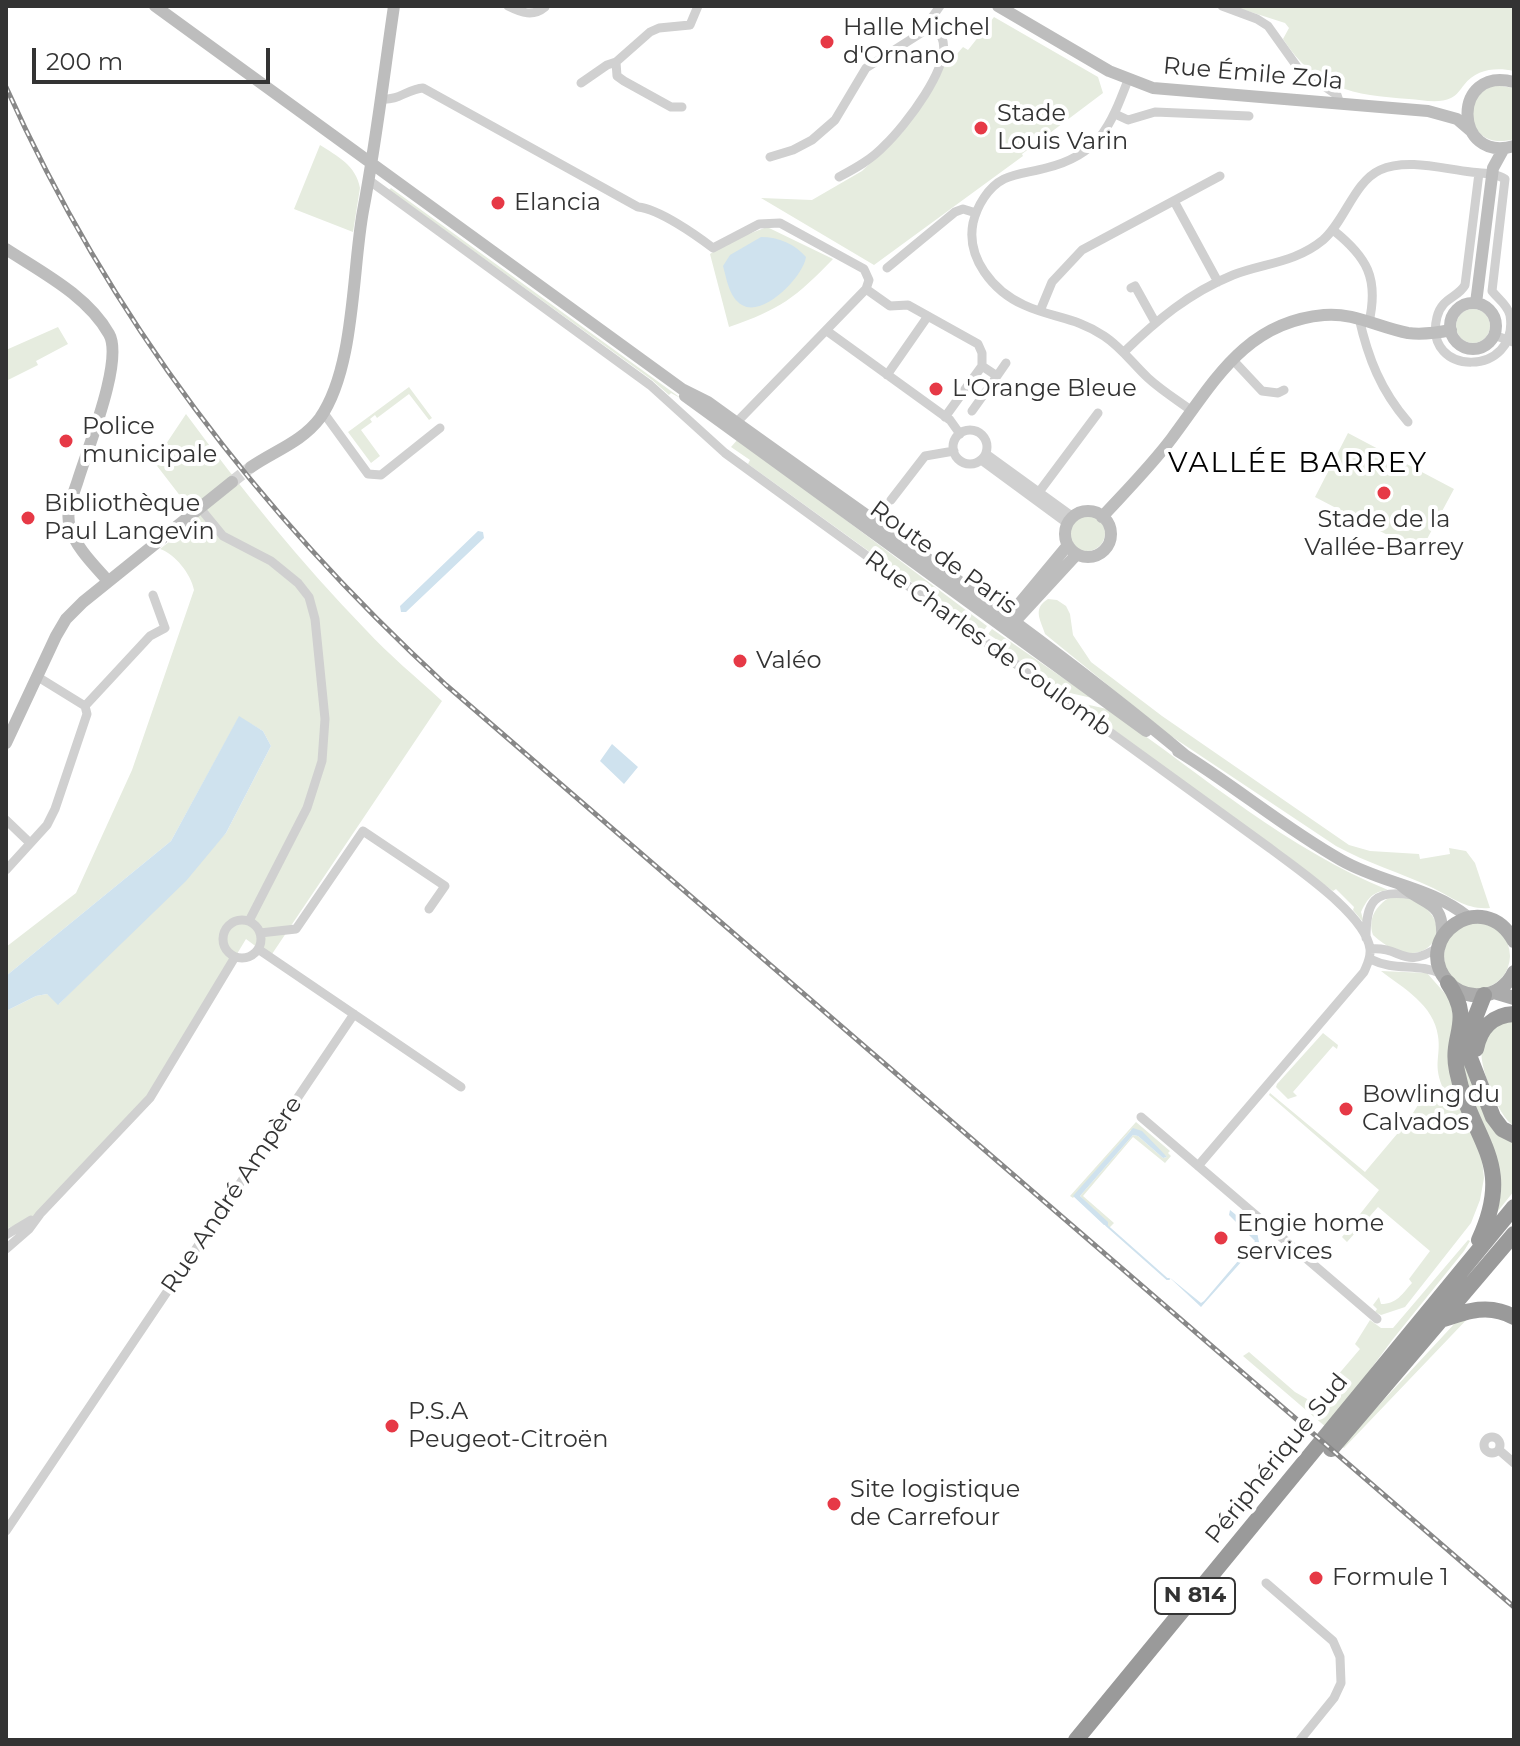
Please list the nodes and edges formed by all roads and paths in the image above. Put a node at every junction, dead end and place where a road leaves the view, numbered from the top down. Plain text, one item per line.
1 (155, 6) edge
2 (394, 6) edge
3 (508, 6) edge
4 (698, 6) edge
5 (940, 6) edge
6 (998, 6) edge
7 (1222, 6) edge
8 (545, 7) edge
9 (929, 25) junction
10 (616, 62) junction
11 (1128, 80) junction
12 (1514, 82) edge
13 (581, 83) dead end
14 (1471, 98) junction
15 (381, 99) junction
16 (1340, 104) junction
17 (682, 107) dead end
18 (1428, 111) junction
19 (1115, 114) junction
20 (1249, 116) dead end
21 (1471, 131) junction
22 (1485, 145) junction
23 (1509, 147) edge
24 (770, 157) dead end
25 (373, 166) junction
26 (1488, 172) junction
27 (1220, 176) dead end
28 (839, 177) dead end
29 (370, 181) junction
30 (1174, 201) junction
31 (976, 213) junction
32 (1333, 230) junction
33 (6, 249) edge
34 (1467, 266) junction
35 (887, 268) dead end
36 (1488, 269) junction
37 (1218, 282) junction
38 (1131, 288) dead end
39 (866, 289) junction
40 (1476, 303) junction
41 (1040, 311) junction
42 (928, 316) junction
43 (1364, 320) junction
44 (1155, 322) junction
45 (1451, 330) junction
46 (827, 331) junction
47 (1437, 333) junction
48 (1494, 335) junction
49 (1511, 342) edge
50 (1124, 352) junction
51 (1232, 359) junction
52 (1006, 363) dead end
53 (982, 366) junction
54 (887, 375) junction
55 (997, 376) junction
56 (682, 389) junction
57 (1284, 390) dead end
58 (972, 411) dead end
59 (1192, 411) junction
60 (323, 412) junction
61 (1098, 413) dead end
62 (945, 417) junction
63 (1408, 422) dead end
64 (738, 423) junction
65 (723, 424) junction
66 (440, 428) dead end
67 (960, 434) junction
68 (954, 451) junction
69 (983, 457) junction
70 (251, 467) tunnel mouth
71 (232, 482) tunnel mouth
72 (1039, 492) junction
73 (891, 500) dead end
74 (200, 508) junction
75 (1102, 517) junction
76 (1070, 521) junction
77 (1073, 550) junction
78 (108, 581) junction
79 (153, 595) dead end
80 (1007, 624) junction
81 (38, 677) junction
82 (85, 706) junction
83 (6, 743) edge
84 (6, 820) edge
85 (30, 843) junction
86 (6, 870) edge
87 (1400, 884) junction
88 (1412, 895) junction
89 (429, 909) dead end
90 (1468, 917) junction
91 (249, 921) junction
92 (260, 933) junction
93 (1366, 938) junction
94 (1514, 941) edge
95 (1440, 942) junction
96 (258, 949) junction
97 (1370, 954) junction
98 (235, 957) junction
99 (1514, 972) edge
100 (1445, 979) junction
101 (1489, 994) junction
102 (1514, 998) edge
103 (354, 1014) junction
104 (1514, 1014) edge
105 (1477, 1074) junction
106 (461, 1087) dead end
107 (1141, 1117) dead end
108 (1514, 1135) edge
109 (1198, 1166) junction
110 (1514, 1207) edge
111 (40, 1214) junction
112 (1514, 1234) edge
113 (6, 1235) edge
114 (6, 1249) edge
115 (1470, 1260) junction
116 (1514, 1317) edge
117 (1377, 1319) dead end
118 (1440, 1321) junction
119 (1499, 1450) dead end
120 (1514, 1463) edge
121 (6, 1531) edge
122 (1266, 1583) dead end
123 (1303, 1737) edge
124 (1076, 1740) edge
125 (1089, 1740) edge

1 - 25 main road, Route de Paris
2 - 15 main road
3 - 8 street
4 - 10 street
5 - 9 street
6 - 11 main road, Rue Émile Zola
7 - 16 street
9 - 24 street
9 - 28 street
10 - 13 street
10 - 17 street
11 - 16 main road, Rue Émile Zola
11 - 19 street
12 - 14 main road, Rue Émile Zola
14 - 18 main road, Rue Émile Zola
14 - 21 main road
15 - 25 main road
15 - 39 street
16 - 18 main road, Rue Émile Zola
18 - 21 main road, Rue Émile Zola
19 - 20 street
19 - 31 street
21 - 22 main road, Rue Émile Zola
22 - 23 main road
22 - 26 main road
23 - 26 main road
25 - 29 main road
25 - 56 main road, Route de Paris
26 - 32 street
26 - 34 street
26 - 36 main road
27 - 30 street
29 - 60 main road
29 - 93 street, Rue Charles de Coulomb
30 - 37 street
30 - 41 street
31 - 35 street
31 - 41 street
32 - 37 street
32 - 43 street
33 - 78 main road
34 - 36 street
34 - 47 street
36 - 40 main road
36 - 49 street
37 - 44 street
38 - 44 street
39 - 42 street
39 - 46 street
40 - 45 main road
40 - 48 main road
41 - 50 street
42 - 53 street
42 - 54 street
43 - 47 main road
43 - 51 main road
43 - 63 street
44 - 50 street
45 - 47 main road
45 - 48 main road
46 - 54 street
46 - 64 street
47 - 49 street
48 - 49 street
50 - 59 street
51 - 57 street
51 - 59 main road
52 - 55 street
53 - 55 street
53 - 62 street
54 - 62 street
55 - 58 street
56 - 64 main road, Route de Paris
56 - 65 main road, Route de Paris
59 - 75 main road
60 - 66 street
60 - 70 main road
61 - 72 street
62 - 67 street
64 - 65 street
64 - 80 main road, Route de Paris
65 - 80 main road, Route de Paris
67 - 68 street
67 - 69 street
68 - 69 street
68 - 73 street
69 - 72 street
69 - 76 street
71 - 74 main road
72 - 76 street
74 - 78 main road
74 - 91 street
75 - 76 main road
75 - 77 main road
76 - 77 main road
77 - 80 main road
78 - 81 main road
79 - 82 street
80 - 87 main road, Route de Paris
81 - 82 street
81 - 83 main road
82 - 85 street
84 - 85 street
85 - 86 street
87 - 88 main road, Route de Paris
87 - 90 main road, Route de Paris
88 - 93 street
88 - 95 main road, Route de Paris
89 - 92 street
90 - 94 main road
90 - 95 main road
91 - 92 street
91 - 98 street
92 - 96 street
93 - 97 street, Rue Charles de Coulomb
95 - 97 street
95 - 100 main road
96 - 98 street
96 - 103 street
97 - 100 street
97 - 109 street
98 - 111 street
99 - 101 main road
100 - 101 main road
100 - 115 highway, N 814
101 - 102 main road
101 - 105 highway
103 - 106 street
103 - 121 street, Rue André Ampère
104 - 105 highway
105 - 108 highway
107 - 109 street
109 - 117 street
110 - 115 highway, Périphérique Sud / N 814
111 - 113 street
111 - 114 street
112 - 118 highway, Périphérique Sud / N 814
115 - 124 highway, Périphérique Sud / N 814
116 - 118 highway
118 - 125 highway, Périphérique Sud / N 814
119 - 120 street
122 - 123 street

